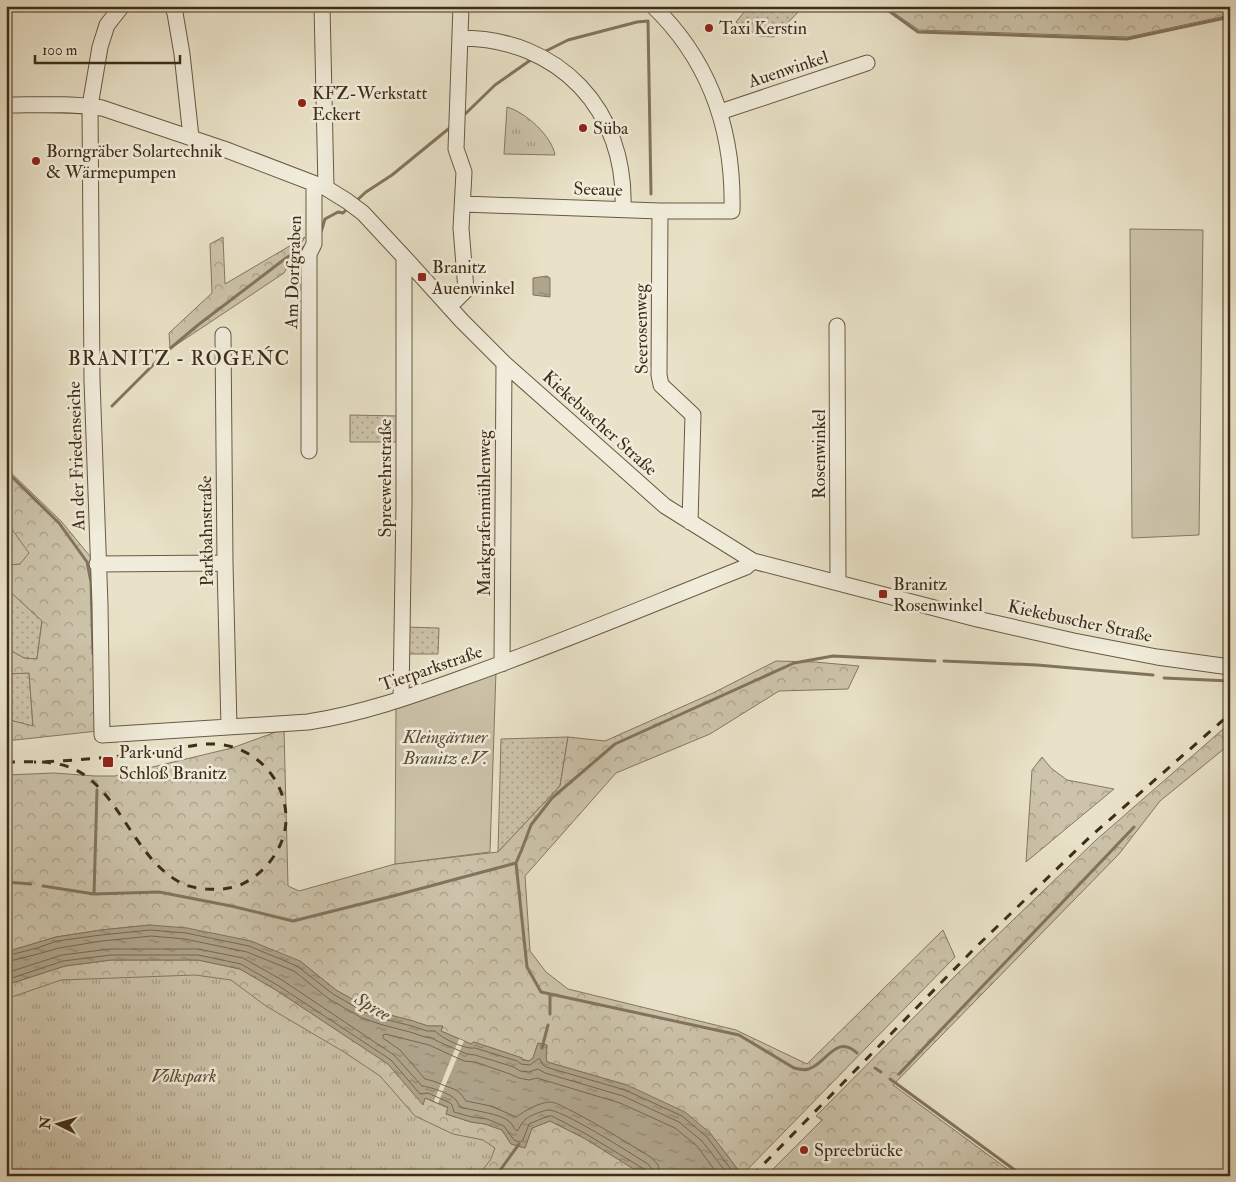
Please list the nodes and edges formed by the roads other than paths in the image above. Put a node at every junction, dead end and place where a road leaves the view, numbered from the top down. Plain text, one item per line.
1 (122, 6) edge
2 (172, 6) edge
3 (322, 6) edge
4 (461, 6) edge
5 (658, 8) edge
6 (460, 38) junction
7 (867, 63) dead end
8 (6, 105) edge
9 (90, 106) junction
10 (720, 112) junction
11 (191, 137) junction
12 (320, 186) junction
13 (463, 204) junction
14 (623, 209) junction
15 (660, 211) junction
16 (404, 257) junction
17 (449, 307) junction
18 (837, 326) dead end
19 (223, 335) dead end
20 (504, 363) junction
21 (309, 451) dead end
22 (690, 522) junction
23 (753, 561) junction
24 (225, 563) junction
25 (98, 564) junction
26 (838, 583) junction
27 (502, 664) junction
28 (1230, 668) edge
29 (401, 699) junction
30 (229, 727) junction
31 (102, 735) joint

1 - 9 street, An der Friedenseiche
2 - 11 street
3 - 12 street, Am Dorfgraben
4 - 6 street
5 - 10 street
6 - 13 street
6 - 14 street
7 - 10 street, Auenwinkel
8 - 9 street, Kiekebuscher Straße
9 - 11 street, Kiekebuscher Straße
9 - 25 street, An der Friedenseiche
10 - 15 street, Seeaue
11 - 12 street, Kiekebuscher Straße
12 - 16 street, Kiekebuscher Straße
12 - 21 street, Am Dorfgraben
13 - 14 street, Seeaue
13 - 17 street
14 - 15 street, Seeaue
15 - 22 street, Seerosenweg
16 - 17 street, Kiekebuscher Straße
16 - 29 street, Spreewehrstraße
17 - 20 street, Kiekebuscher Straße
18 - 26 street, Rosenwinkel
19 - 24 street, Parkbahnstraße
20 - 22 street, Kiekebuscher Straße
20 - 27 street, Markgrafenmühlenweg
22 - 23 street, Kiekebuscher Straße
23 - 26 street, Kiekebuscher Straße
23 - 27 street, Tierparkstraße
24 - 25 street
24 - 30 street, Parkbahnstraße
25 - 31 street, An der Friedenseiche
26 - 28 street, Kiekebuscher Straße
27 - 29 street, Tierparkstraße
29 - 30 street, Tierparkstraße
30 - 31 street, Tierparkstraße

